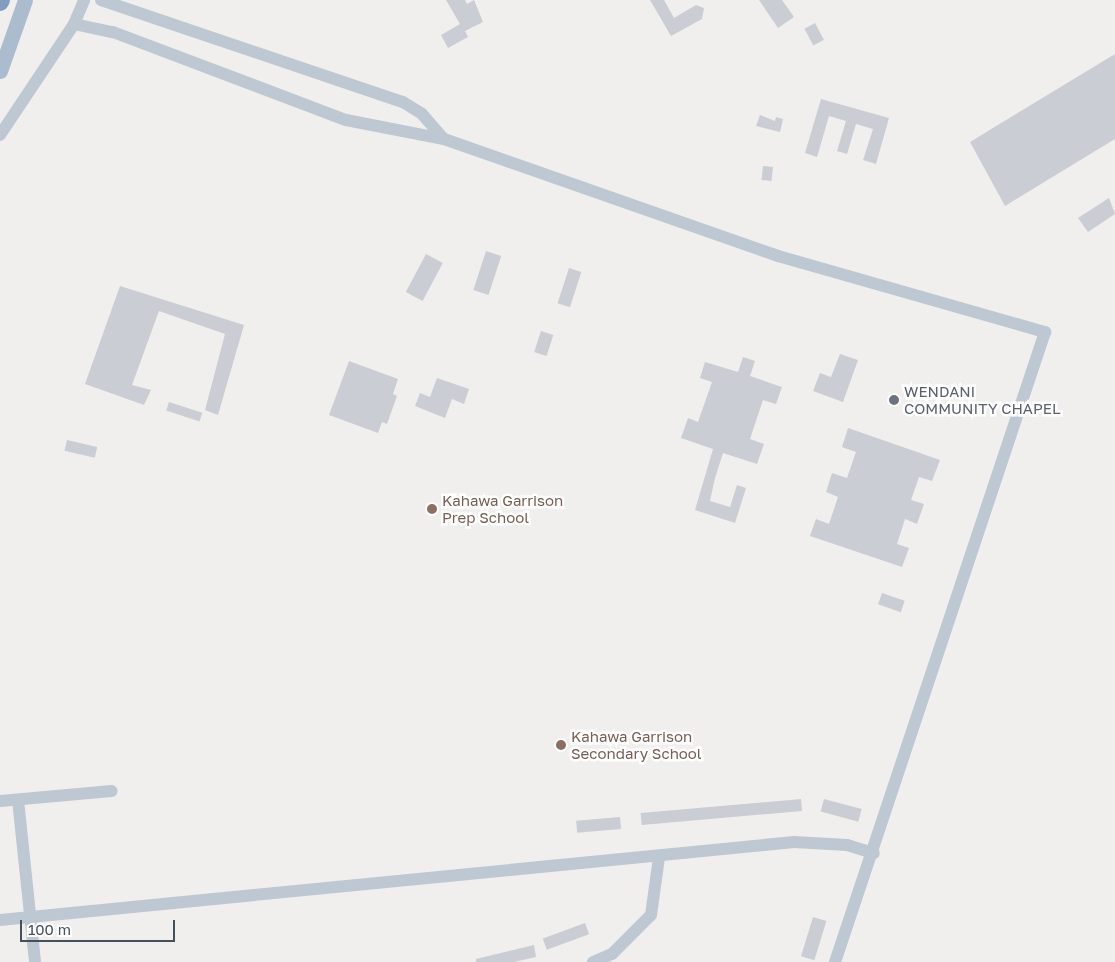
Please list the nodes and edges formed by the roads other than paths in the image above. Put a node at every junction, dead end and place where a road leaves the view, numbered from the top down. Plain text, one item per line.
1 (24, 0) edge
2 (84, 0) edge
3 (101, 0) edge
4 (74, 24) junction
5 (0, 71) edge
6 (0, 135) edge
7 (444, 139) junction
8 (112, 791) dead end
9 (18, 800) junction
10 (0, 801) edge
11 (874, 853) junction
12 (659, 857) junction
13 (33, 917) junction
14 (0, 920) edge
15 (35, 962) edge
16 (593, 962) edge
17 (835, 962) edge

1 - 5 main road
2 - 4 street
3 - 7 street
4 - 6 street
4 - 7 street
7 - 11 street
8 - 9 street
9 - 10 street
9 - 13 street
11 - 12 street
11 - 17 street
12 - 13 street
12 - 16 street
13 - 14 street
13 - 15 street

